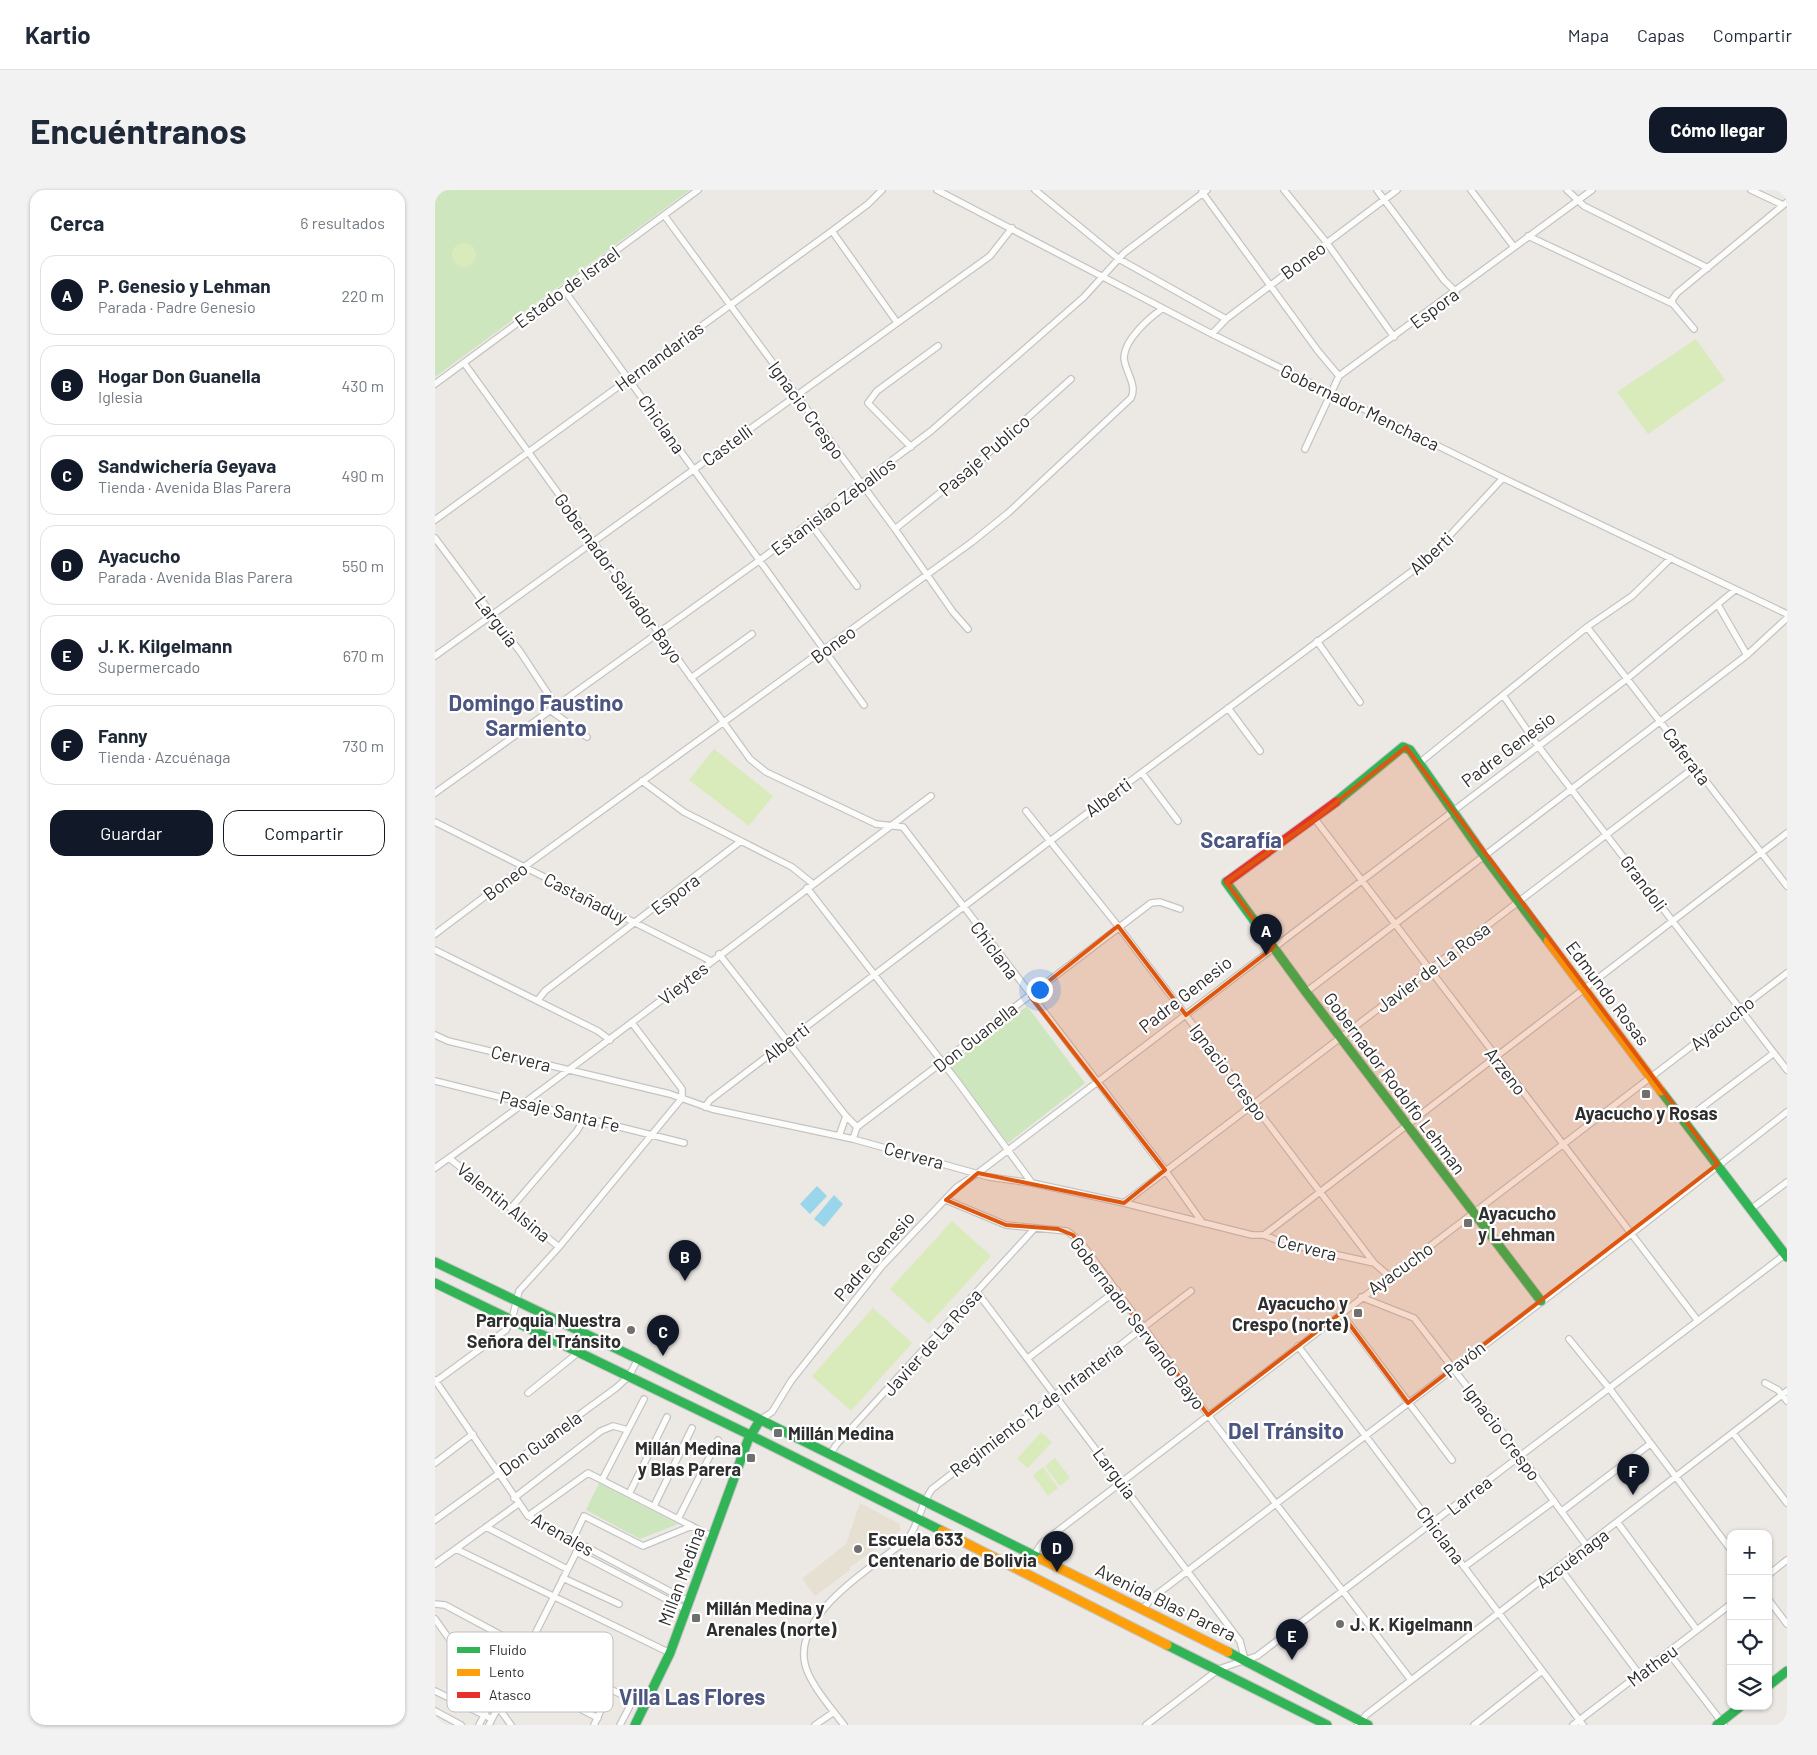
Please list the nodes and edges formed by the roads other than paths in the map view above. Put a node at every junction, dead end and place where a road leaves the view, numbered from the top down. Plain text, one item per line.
1 (698, 190) edge
2 (882, 190) edge
3 (937, 190) edge
4 (1035, 190) edge
5 (1284, 190) edge
6 (1377, 190) edge
7 (1397, 190) edge
8 (1471, 190) edge
9 (1567, 190) edge
10 (1592, 190) edge
11 (1751, 190) edge
12 (1203, 191) edge
13 (1385, 199) junction
14 (1577, 201) junction
15 (1785, 203) edge
16 (665, 215) junction
17 (1012, 228) junction
18 (832, 231) junction
19 (1528, 236) junction
20 (1327, 243) junction
21 (1514, 247) junction
22 (1119, 259) junction
23 (1708, 268) junction
24 (1102, 277) junction
25 (1269, 285) junction
26 (564, 290) junction
27 (1456, 292) junction
28 (1673, 304) junction
29 (730, 305) junction
30 (1162, 309) junction
31 (1226, 319) junction
32 (896, 321) junction
33 (1694, 329) dead end
34 (1212, 334) junction
35 (1394, 337) junction
36 (939, 346) dead end
37 (464, 363) junction
38 (1339, 376) junction
39 (630, 378) junction
40 (1071, 379) dead end
41 (435, 384) edge
42 (1333, 394) junction
43 (795, 395) junction
44 (911, 447) junction
45 (1305, 449) dead end
46 (528, 453) junction
47 (694, 469) junction
48 (1503, 478) junction
49 (862, 484) junction
50 (435, 520) edge
51 (810, 523) junction
52 (895, 529) junction
53 (435, 538) edge
54 (593, 542) junction
55 (1671, 558) junction
56 (761, 560) junction
57 (928, 576) junction
58 (857, 586) dead end
59 (1735, 590) junction
60 (1719, 605) junction
61 (1787, 614) edge
62 (492, 615) junction
63 (1787, 618) edge
64 (1587, 627) junction
65 (968, 629) dead end
66 (659, 633) junction
67 (752, 634) dead end
68 (1317, 642) junction
69 (825, 650) junction
70 (1747, 655) junction
71 (435, 656) edge
72 (691, 678) junction
73 (1628, 678) junction
74 (1503, 695) junction
75 (1360, 702) dead end
76 (864, 705) dead end
77 (556, 706) junction
78 (1229, 708) junction
79 (550, 710) junction
80 (1661, 722) junction
81 (723, 723) junction
82 (587, 736) dead end
83 (1538, 746) junction
84 (1260, 751) dead end
85 (1417, 764) junction
86 (1695, 767) junction
87 (1142, 773) junction
88 (642, 781) junction
89 (784, 781) joint
90 (1573, 789) junction
91 (435, 793) edge
92 (931, 796) dead end
93 (1026, 811) dead end
94 (1451, 812) junction
95 (1315, 820) junction
96 (1178, 821) dead end
97 (435, 822) edge
98 (891, 825) junction
99 (1787, 833) edge
100 (1607, 834) junction
101 (1050, 841) junction
102 (741, 842) junction
103 (1762, 852) junction
104 (1485, 857) junction
105 (524, 866) junction
106 (1361, 880) junction
107 (810, 886) junction
108 (1787, 886) edge
109 (1519, 902) junction
110 (963, 907) junction
111 (1180, 909) dead end
112 (1673, 922) junction
113 (637, 923) junction
114 (1395, 925) junction
115 (1118, 926) junction
116 (435, 934) edge
117 (1274, 947) junction
118 (435, 950) edge
119 (719, 954) junction
120 (711, 961) junction
121 (1430, 970) junction
122 (875, 974) junction
123 (1787, 974) edge
124 (1584, 989) junction
125 (1306, 992) junction
126 (1030, 996) junction
127 (538, 1000) junction
128 (1740, 1009) junction
129 (1186, 1015) junction
130 (632, 1023) junction
131 (435, 1035) edge
132 (1341, 1038) junction
133 (610, 1040) junction
134 (787, 1040) junction
135 (1774, 1053) junction
136 (1496, 1057) junction
137 (943, 1063) junction
138 (1787, 1070) edge
139 (568, 1071) junction
140 (1651, 1077) junction
141 (435, 1080) edge
142 (1097, 1084) junction
143 (682, 1098) junction
144 (527, 1102) junction
145 (1253, 1104) junction
146 (705, 1107) junction
147 (1787, 1112) edge
148 (846, 1116) junction
149 (585, 1118) junction
150 (1685, 1120) junction
151 (1407, 1126) junction
152 (857, 1127) junction
153 (650, 1135) junction
154 (839, 1136) junction
155 (853, 1139) junction
156 (685, 1143) dead end
157 (1564, 1145) junction
158 (1008, 1149) junction
159 (449, 1158) junction
160 (1718, 1164) junction
161 (435, 1168) edge
162 (1165, 1170) junction
163 (978, 1173) junction
164 (1787, 1182) edge
165 (1032, 1183) junction
166 (1321, 1191) junction
167 (946, 1200) junction
168 (1123, 1203) junction
169 (511, 1208) junction
170 (1751, 1209) junction
171 (1474, 1213) junction
172 (1202, 1222) junction
173 (1034, 1229) junction
174 (1631, 1234) junction
175 (1263, 1235) junction
176 (559, 1246) junction
177 (1786, 1255) edge
178 (435, 1262) edge
179 (1374, 1263) junction
180 (1389, 1276) junction
181 (435, 1283) edge
182 (1117, 1290) junction
183 (1191, 1291) dead end
184 (977, 1292) junction
185 (1361, 1297) junction
186 (515, 1300) junction
187 (1541, 1301) junction
188 (1341, 1313) junction
189 (512, 1319) junction
190 (1698, 1321) junction
191 (1143, 1328) junction
192 (1569, 1339) dead end
193 (1298, 1346) junction
194 (579, 1352) junction
195 (1028, 1358) junction
196 (638, 1359) junction
197 (1453, 1368) junction
198 (629, 1376) junction
199 (435, 1382) edge
200 (1765, 1383) dead end
201 (1609, 1388) junction
202 (1787, 1391) edge
203 (528, 1393) dead end
204 (1056, 1394) junction
205 (1781, 1396) junction
206 (644, 1399) dead end
207 (1787, 1402) edge
208 (1408, 1403) junction
209 (1208, 1415) junction
210 (667, 1417) dead end
211 (760, 1420) junction
212 (692, 1428) dead end
213 (627, 1430) junction
214 (1733, 1433) junction
215 (473, 1434) junction
216 (751, 1435) junction
217 (1365, 1436) junction
218 (718, 1440) dead end
219 (1650, 1444) junction
220 (830, 1455) junction
221 (1520, 1455) junction
222 (1452, 1460) dead end
223 (435, 1463) edge
224 (499, 1473) junction
225 (1675, 1477) junction
226 (602, 1480) junction
227 (1121, 1481) junction
228 (629, 1494) junction
229 (514, 1498) junction
230 (924, 1501) junction
231 (1554, 1501) junction
232 (1276, 1503) junction
233 (1787, 1503) edge
234 (518, 1504) junction
235 (653, 1506) junction
236 (1562, 1511) junction
237 (528, 1516) junction
238 (678, 1519) junction
239 (917, 1519) junction
240 (435, 1520) edge
241 (1432, 1523) junction
242 (1618, 1523) junction
243 (692, 1526) junction
244 (486, 1527) junction
245 (713, 1537) junction
246 (572, 1541) junction
247 (580, 1545) junction
248 (1585, 1545) junction
249 (1727, 1545) edge
250 (456, 1549) junction
251 (576, 1552) junction
252 (1033, 1554) junction
253 (1787, 1560) edge
254 (435, 1564) edge
255 (1465, 1567) junction
256 (1559, 1567) junction
257 (567, 1570) junction
258 (1188, 1571) junction
259 (1022, 1572) junction
260 (1772, 1572) edge
261 (563, 1578) junction
262 (1343, 1591) junction
263 (553, 1598) junction
264 (435, 1604) edge
265 (619, 1604) dead end
266 (1772, 1604) edge
267 (689, 1606) junction
268 (1727, 1607) edge
269 (1143, 1609) junction
270 (1498, 1613) junction
271 (436, 1621) edge
272 (1787, 1624) edge
273 (1697, 1630) junction
274 (495, 1632) edge
275 (536, 1632) edge
276 (447, 1636) edge
277 (1668, 1652) junction
278 (670, 1653) junction
279 (1245, 1660) junction
280 (1219, 1669) junction
281 (1542, 1671) junction
282 (1787, 1671) edge
283 (1639, 1674) junction
284 (1411, 1680) junction
285 (1772, 1683) edge
286 (613, 1690) edge
287 (435, 1691) edge
288 (447, 1697) edge
289 (633, 1700) junction
290 (645, 1706) junction
291 (1737, 1710) edge
292 (435, 1712) edge
293 (478, 1712) edge
294 (486, 1712) edge
295 (496, 1712) edge
296 (502, 1712) edge
297 (586, 1712) edge
298 (601, 1712) edge
299 (835, 1712) junction
300 (484, 1715) junction
301 (598, 1718) junction
302 (492, 1719) junction
303 (1581, 1723) edge
304 (1362, 1724) edge
305 (1721, 1724) edge
306 (461, 1725) edge
307 (479, 1725) edge
308 (489, 1725) edge
309 (511, 1725) edge
310 (594, 1725) edge
311 (620, 1725) edge
312 (635, 1725) edge
313 (815, 1725) edge
314 (844, 1725) edge
315 (1147, 1725) edge
316 (1327, 1725) edge
317 (1474, 1725) edge
318 (1573, 1725) edge

1 - 16 street, Estado de Israel
2 - 18 street, Hernandarias
3 - 17 street, Gobernador Menchaca
4 - 22 street
5 - 20 street
6 - 13 street
7 - 13 street, Boneo
8 - 21 street
9 - 14 street
10 - 14 street, Espora
11 - 15 street
12 - 22 street, Estanislao Zeballos
12 - 25 street
13 - 20 street, Boneo
13 - 27 street
14 - 19 street, Espora
14 - 23 street
15 - 23 street
16 - 26 street, Estado de Israel
16 - 29 street, Ignacio Crespo
17 - 24 street, Gobernador Menchaca
17 - 32 street, Castelli
18 - 29 street, Hernandarias
18 - 32 street
19 - 21 street, Espora
19 - 28 street
20 - 25 street, Boneo
20 - 35 street
21 - 27 street, Espora
22 - 24 street, Estanislao Zeballos
22 - 31 street
23 - 28 street
24 - 30 street, Gobernador Menchaca
24 - 44 street, Estanislao Zeballos
25 - 31 street, Boneo
25 - 38 street
26 - 37 street, Estado de Israel
26 - 39 street, Chiclana
27 - 35 street, Espora
28 - 33 street
29 - 39 street, Hernandarias
29 - 43 street, Ignacio Crespo
30 - 34 street, Gobernador Menchaca
30 - 57 street, Boneo
31 - 34 street, Boneo
32 - 43 street, Castelli
34 - 42 street, Gobernador Menchaca
35 - 38 street, Espora
36 - 44 street
37 - 41 street, Estado de Israel
37 - 46 street, Gobernador Salvador Bayo
38 - 42 street
39 - 46 street, Hernandarias
39 - 47 street, Chiclana
40 - 52 street, Pasaje Publico
42 - 45 street
42 - 48 street, Gobernador Menchaca
43 - 47 street, Castelli
43 - 49 street, Ignacio Crespo
44 - 49 street, Estanislao Zeballos
46 - 50 street, Hernandarias
46 - 54 street, Gobernador Salvador Bayo
47 - 54 street, Castelli
47 - 56 street, Chiclana
48 - 55 street, Gobernador Menchaca
48 - 68 street, Alberti
49 - 51 street, Estanislao Zeballos
49 - 52 street, Ignacio Crespo
51 - 56 street, Estanislao Zeballos
51 - 58 street
52 - 57 street, Ignacio Crespo
53 - 62 street, Larguia
54 - 62 street, Castelli
54 - 66 street, Gobernador Salvador Bayo
55 - 59 street, Gobernador Menchaca
55 - 64 street
56 - 66 street, Estanislao Zeballos
56 - 69 street, Chiclana
57 - 65 street, Ignacio Crespo
57 - 69 street, Boneo
59 - 60 street, Padre Genesio
59 - 61 street, Gobernador Menchaca
60 - 70 street
60 - 73 street, Padre Genesio
62 - 71 street, Castelli
62 - 77 street, Larguia
63 - 70 street
64 - 73 street, Caferata
64 - 74 street
66 - 72 street, Gobernador Salvador Bayo
66 - 77 street, Estanislao Zeballos
67 - 72 street
68 - 75 street
68 - 78 street, Alberti
69 - 76 street, Chiclana
69 - 81 street, Boneo
70 - 80 street
72 - 81 street, Gobernador Salvador Bayo
73 - 80 street, Caferata
73 - 83 street, Padre Genesio
74 - 83 street, Grandoli
74 - 85 street
77 - 79 street, Estanislao Zeballos
78 - 84 street
78 - 87 street, Alberti
79 - 82 street
79 - 91 street, Estanislao Zeballos
80 - 86 street, Caferata
80 - 90 street
81 - 88 street, Boneo
81 - 89 street, Gobernador Salvador Bayo
83 - 90 street, Grandoli
83 - 94 street, Padre Genesio
85 - 94 main road, Edmundo Rosas
85 - 95 main road, Edmundo Rosas
86 - 100 street, Javier de La Rosa
86 - 103 street, Caferata
87 - 96 street
87 - 101 street, Alberti
88 - 102 street
88 - 105 street, Boneo
89 - 98 street, Chiclana
90 - 100 street, Grandoli
90 - 104 street
92 - 98 street, Vieytes
93 - 101 street, Ignacio Crespo
94 - 104 main road, Edmundo Rosas
94 - 106 street, Padre Genesio
95 - 106 street, Arzeno
95 - 117 main road, Gobernador Rodolfo Lehman
97 - 105 street, Castañaduy
98 - 107 street, Vieytes
98 - 110 street, Chiclana
99 - 103 street
100 - 109 street, Javier de La Rosa
100 - 112 street, Grandoli
101 - 110 street, Alberti
101 - 115 street, Ignacio Crespo
102 - 107 street
102 - 113 street, Espora
103 - 108 street, Caferata
103 - 112 street
104 - 109 main road, Edmundo Rosas
104 - 114 street
105 - 113 street, Castañaduy
105 - 116 street, Boneo
106 - 114 street, Arzeno
106 - 117 street, Padre Genesio
107 - 119 street, Vieytes
107 - 122 street
109 - 121 street, Javier de La Rosa
109 - 124 main road, Edmundo Rosas
110 - 122 street, Alberti
110 - 126 street, Chiclana
111 - 115 street, Don Guanella
112 - 124 street
112 - 128 street, Grandoli
113 - 120 street, Castañaduy
113 - 127 street, Espora
114 - 121 street, Arzeno
114 - 125 street
115 - 126 street, Don Guanella
115 - 129 street, Ignacio Crespo
117 - 125 main road, Gobernador Rodolfo Lehman
117 - 129 street, Padre Genesio
118 - 127 street
119 - 120 street, Vieytes
119 - 134 street
120 - 130 street, Vieytes
121 - 132 street, Javier de La Rosa
121 - 136 street, Arzeno
122 - 134 street, Alberti
122 - 137 street
123 - 128 street, Ayacucho
124 - 136 street
124 - 140 main road, Edmundo Rosas
125 - 132 main road, Gobernador Rodolfo Lehman
126 - 137 street, Don Guanella
126 - 142 street, Chiclana
127 - 133 street
128 - 135 street, Grandoli
128 - 140 street, Ayacucho
129 - 142 street, Padre Genesio
129 - 145 street, Ignacio Crespo
130 - 133 street, Vieytes
130 - 143 street
131 - 139 street, Cervera
132 - 145 street, Javier de La Rosa
132 - 151 main road, Gobernador Rodolfo Lehman
133 - 139 street, Vieytes
134 - 146 street, Alberti
134 - 148 street
135 - 138 street, Grandoli
135 - 150 street
136 - 151 street
136 - 157 street, Arzeno
137 - 152 street, Don Guanella
137 - 158 street
139 - 143 street, Cervera
139 - 144 street, Vieytes
140 - 150 main road, Edmundo Rosas
140 - 157 street, Ayacucho
141 - 144 street, Pasaje Santa Fe
142 - 158 street, Padre Genesio
142 - 162 street, Chiclana
143 - 146 street, Cervera
143 - 153 street
144 - 149 street, Pasaje Santa Fe
144 - 159 street, Vieytes
145 - 162 street, Javier de La Rosa
145 - 166 street, Ignacio Crespo
146 - 154 street, Cervera
147 - 160 street, Pavón
148 - 152 street
148 - 154 street
149 - 153 street, Pasaje Santa Fe
149 - 169 street
150 - 160 main road, Edmundo Rosas
151 - 166 street
151 - 171 main road, Gobernador Rodolfo Lehman
152 - 155 street
153 - 156 street, Pasaje Santa Fe
153 - 176 street
154 - 155 street, Cervera
155 - 163 street, Cervera
157 - 171 street, Ayacucho
157 - 174 street, Arzeno
158 - 163 street, Padre Genesio
158 - 165 street
159 - 161 street, Vieytes
159 - 169 street, Valentin Alsina
160 - 170 main road, Edmundo Rosas
160 - 174 street, Pavón
162 - 168 street, Javier de La Rosa
162 - 172 street, Chiclana
163 - 165 street, Cervera
163 - 167 street, Padre Genesio
164 - 170 street
165 - 168 street, Cervera
166 - 175 street
166 - 179 street, Ignacio Crespo
167 - 173 street, Gobernador Servando Bayo
167 - 211 street, Padre Genesio
168 - 172 street, Cervera
169 - 176 street, Valentin Alsina
170 - 177 main road, Edmundo Rosas
171 - 180 street, Ayacucho
171 - 187 main road, Gobernador Rodolfo Lehman
172 - 175 street, Cervera
173 - 182 street, Gobernador Servando Bayo
173 - 184 street, Javier de La Rosa
174 - 187 street, Pavón
174 - 190 street, Arzeno
175 - 179 street, Cervera
176 - 186 street
177 - 190 street, Larrea
178 - 186 main road, Avenida Blas Parera
179 - 180 street, Cervera
180 - 185 street, Ayacucho
181 - 189 main road, Avenida Blas Parera
182 - 191 street, Gobernador Servando Bayo
182 - 195 street
183 - 191 street, Regimiento 12 de Infantería
184 - 195 street, Larguia
184 - 220 street, Javier de La Rosa
185 - 188 street, Ayacucho
185 - 197 street, Ignacio Crespo
186 - 189 street
186 - 196 main road, Avenida Blas Parera
187 - 197 street, Pavón
188 - 193 street, Ayacucho
188 - 208 street
189 - 194 main road, Avenida Blas Parera
189 - 199 street
190 - 201 street, Larrea
191 - 204 street, Regimiento 12 de Infantería
191 - 209 street, Gobernador Servando Bayo
192 - 201 street
193 - 209 street, Ayacucho
193 - 217 street, Chiclana
194 - 198 main road, Avenida Blas Parera
194 - 203 street
195 - 204 street, Larguia
196 - 198 street, Don Guanela
196 - 211 main road, Avenida Blas Parera
197 - 208 street, Pavón
197 - 221 street, Ignacio Crespo
198 - 216 main road, Avenida Blas Parera
198 - 224 street, Don Guanela
199 - 215 street, Arenales
200 - 205 street
201 - 219 street
201 - 221 street, Larrea
202 - 205 street, Azcuénaga
204 - 227 street, Larguia
204 - 230 street, Regimiento 12 de Infantería
205 - 207 street
205 - 214 street, Azcuénaga
206 - 213 street
208 - 217 street, Pavón
208 - 222 street
209 - 227 street, Ayacucho
209 - 232 street, Gobernador Servando Bayo
210 - 228 street
211 - 216 main road, Padre Genesio
211 - 220 main road, Avenida Blas Parera
212 - 235 street
213 - 226 street
213 - 229 street
214 - 225 street, Azcuénaga
214 - 233 street
215 - 223 street
215 - 224 street, Arenales
216 - 239 main road, Avenida Blas Parera
216 - 245 main road, Millan Medina
217 - 232 street, Pavón
217 - 241 street, Chiclana
218 - 238 street
219 - 225 street
219 - 236 street
220 - 230 main road, Avenida Blas Parera
221 - 231 street, Ignacio Crespo
221 - 241 street, Larrea
224 - 229 street, Arenales
224 - 240 street, Don Guanela
225 - 242 street, Azcuénaga
225 - 249 street
226 - 228 street
226 - 237 street
227 - 252 street, Ayacucho
227 - 258 street, Larguia
228 - 235 street
229 - 234 street, Arenales
230 - 239 street, Regimiento 12 de Infantería
230 - 252 main road, Avenida Blas Parera
231 - 236 street, Ignacio Crespo
231 - 255 street
232 - 258 street, Pavón
232 - 262 street, Gobernador Servando Bayo
234 - 237 street, Arenales
234 - 244 street
235 - 238 street
236 - 248 street, Ignacio Crespo
237 - 246 street, Arenales
238 - 243 street
239 - 259 main road, Avenida Blas Parera
239 - 299 street, Regimiento 12 de Infantería
241 - 255 street, Chiclana
241 - 262 street, Larrea
242 - 248 street, Azcuénaga
242 - 273 street
243 - 245 street
243 - 246 street
244 - 250 street
244 - 257 street
245 - 267 main road, Millan Medina
246 - 247 street, Arenales
247 - 251 street
247 - 267 street, Arenales
248 - 256 street, Azcuénaga
250 - 254 street
250 - 263 street
251 - 257 street
251 - 267 street
252 - 259 street, Ayacucho
252 - 269 main road, Avenida Blas Parera
253 - 260 street
255 - 270 street, Chiclana
256 - 270 street, Azcuénaga
256 - 283 street
257 - 261 street
258 - 269 street, Pavón
258 - 279 street, Larguia
259 - 280 main road, Avenida Blas Parera
261 - 263 street
261 - 265 street
262 - 279 street, Larrea
262 - 284 street, Gobernador Servando Bayo
263 - 275 street
263 - 278 street
264 - 274 street
266 - 272 street
267 - 278 main road, Millan Medina
268 - 273 street, Matheu
269 - 279 main road, Avenida Blas Parera
270 - 281 street, Chiclana
270 - 284 street, Azcuénaga
271 - 276 street
273 - 277 street, Matheu
277 - 283 street, Matheu
277 - 305 street
278 - 290 main road, Millan Medina
279 - 280 street, Larrea
279 - 304 main road, Avenida Blas Parera
280 - 315 street, Larrea
280 - 316 main road, Avenida Blas Parera
281 - 303 street, Chiclana
281 - 317 street
282 - 285 main road
283 - 303 street, Matheu
284 - 304 street, Azcuénaga
286 - 289 street
287 - 288 street
289 - 290 street
289 - 311 street
290 - 312 main road, Millan Medina
291 - 305 main road
292 - 306 street
293 - 300 street
294 - 300 street
295 - 302 street
296 - 309 street
297 - 301 street
298 - 301 street
299 - 313 street
299 - 314 street, Regimiento 12 de Infantería
300 - 302 street
300 - 307 street
301 - 310 street
302 - 308 street
303 - 318 street, Matheu

